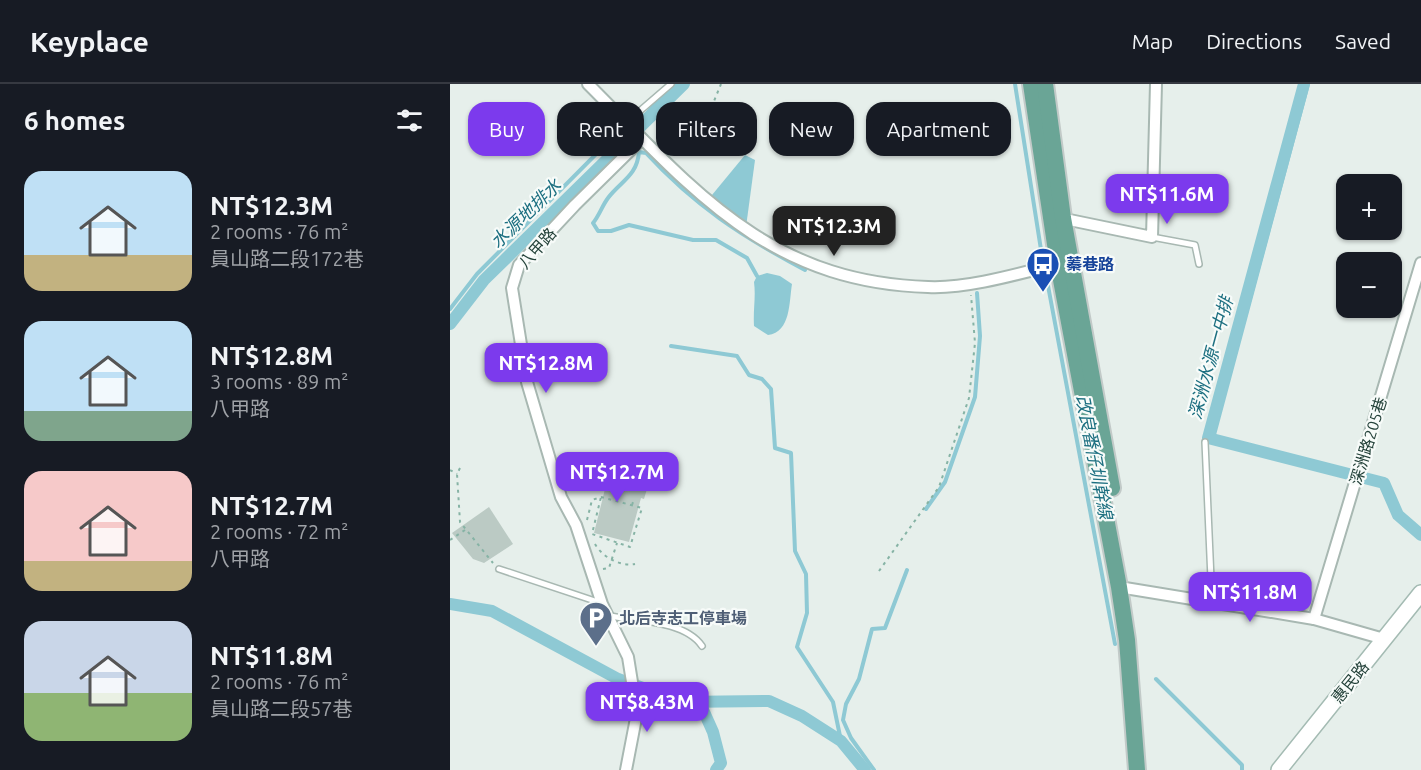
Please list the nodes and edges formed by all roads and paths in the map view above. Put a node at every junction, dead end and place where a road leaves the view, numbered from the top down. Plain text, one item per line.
1 (588, 84) edge
2 (670, 84) edge
3 (721, 84) edge
4 (1031, 84) edge
5 (1045, 84) edge
6 (1156, 84) edge
7 (606, 102) edge
8 (714, 102) edge
9 (644, 120) edge
10 (644, 141) edge
11 (615, 156) edge
12 (1057, 217) junction
13 (1152, 237) junction
14 (1064, 262) junction
15 (1421, 263) edge
16 (1198, 264) dead end
17 (970, 283) junction
18 (1205, 441) dead end
19 (460, 468) dead end
20 (450, 470) edge
21 (457, 474) junction
22 (602, 497) junction
23 (634, 499) dead end
24 (632, 505) junction
25 (587, 526) dead end
26 (466, 530) junction
27 (588, 532) dead end
28 (450, 540) edge
29 (617, 543) junction
30 (612, 559) junction
31 (635, 564) dead end
32 (499, 570) joint
33 (879, 571) dead end
34 (592, 572) junction
35 (1125, 588) junction
36 (1421, 593) edge
37 (1212, 602) junction
38 (602, 604) junction
39 (608, 616) junction
40 (1314, 619) junction
41 (1384, 639) junction
42 (702, 646) dead end
43 (626, 770) edge
44 (1137, 770) edge
45 (1147, 770) edge
46 (1279, 770) edge

1 - 7 street
2 - 9 lane
3 - 8 path
4 - 12 main road
5 - 12 main road
6 - 13 street
10 - 17 street
11 - 34 street, 八甲路
12 - 13 street
12 - 14 main road
13 - 16 lane
14 - 17 street
14 - 35 main road
15 - 40 street, 深洲路205巷
17 - 33 path
18 - 37 lane
19 - 21 path
20 - 21 path
21 - 26 path
22 - 24 path
22 - 25 path
22 - 29 path
23 - 24 path
24 - 29 path
26 - 28 path
26 - 32 path
27 - 30 path
29 - 30 path
30 - 31 path
30 - 34 path
32 - 38 lane
34 - 38 street, 八甲路
35 - 37 street
35 - 44 main road
35 - 45 main road
36 - 41 street, 惠民路
37 - 40 street
38 - 39 street, 八甲路
39 - 42 lane
39 - 43 street, 八甲路
40 - 41 street
41 - 46 street, 惠民路

